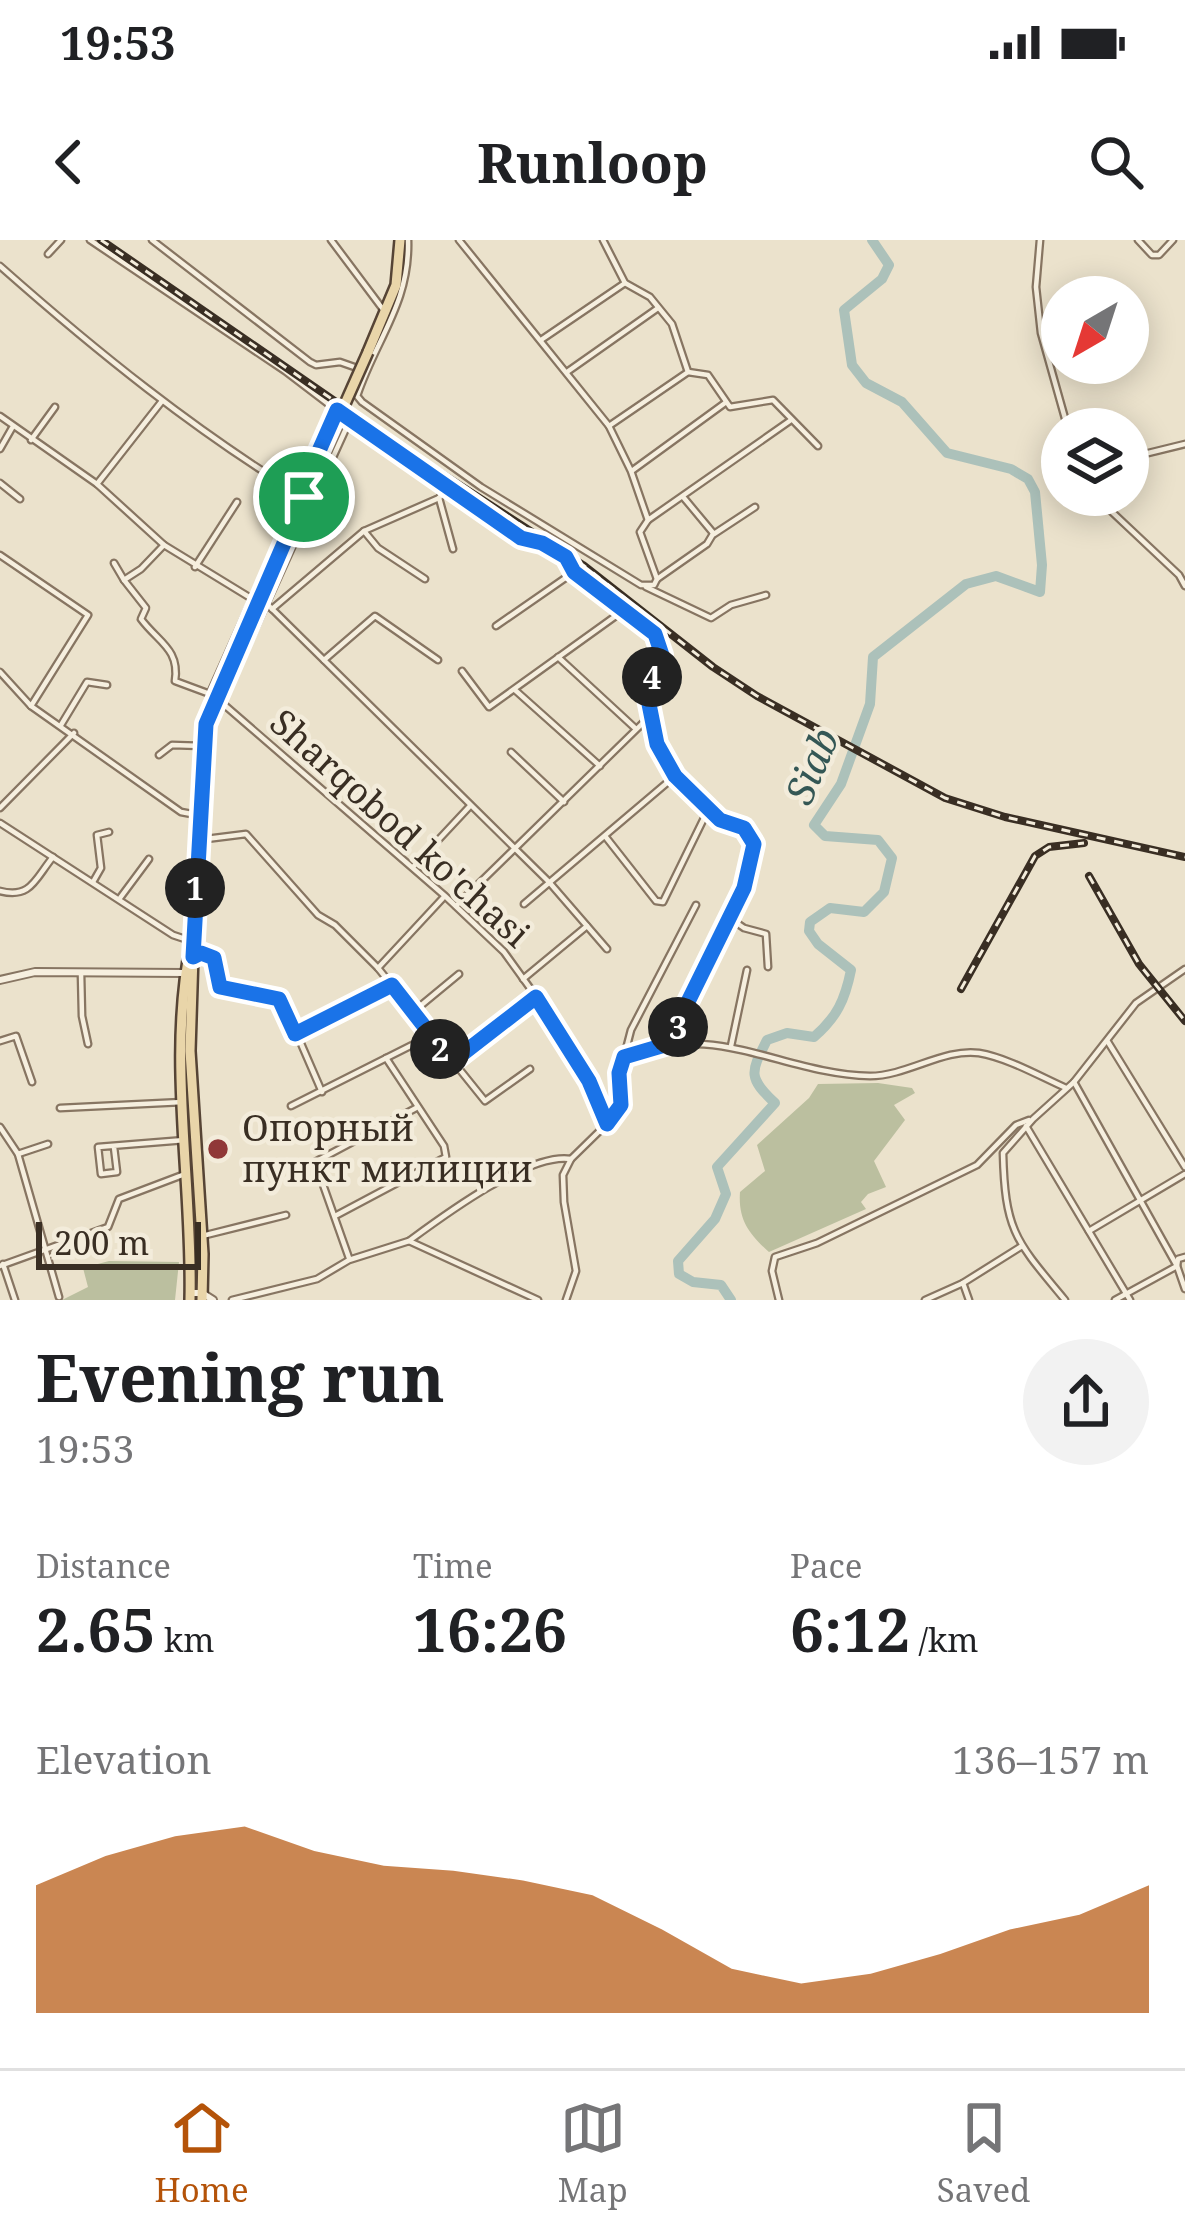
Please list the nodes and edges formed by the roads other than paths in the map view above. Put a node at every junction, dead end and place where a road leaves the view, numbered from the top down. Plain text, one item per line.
1 (62, 240) edge
2 (90, 240) edge
3 (152, 240) edge
4 (331, 240) edge
5 (404, 240) edge
6 (459, 240) edge
7 (603, 240) edge
8 (1040, 240) edge
9 (1138, 240) edge
10 (1173, 240) edge
11 (48, 254) dead end
12 (0, 266) edge
13 (625, 283) junction
14 (658, 308) junction
15 (385, 313) junction
16 (541, 340) junction
17 (360, 369) junction
18 (567, 372) junction
19 (688, 372) junction
20 (162, 401) junction
21 (725, 403) junction
22 (55, 407) dead end
23 (1062, 408) edge
24 (337, 410) junction
25 (0, 416) edge
26 (791, 419) junction
27 (350, 420) junction
28 (13, 426) junction
29 (609, 426) junction
30 (31, 440) junction
31 (1185, 444) edge
32 (818, 446) dead end
33 (0, 448) edge
34 (1149, 453) edge
35 (631, 471) junction
36 (0, 483) edge
37 (97, 484) junction
38 (446, 488) junction
39 (302, 495) junction
40 (683, 496) junction
41 (439, 498) junction
42 (20, 499) dead end
43 (237, 502) dead end
44 (755, 507) dead end
45 (1116, 516) edge
46 (648, 520) junction
47 (364, 531) junction
48 (714, 534) junction
49 (164, 545) junction
50 (453, 549) dead end
51 (0, 555) edge
52 (114, 563) dead end
53 (195, 567) junction
54 (574, 572) junction
55 (425, 579) dead end
56 (658, 579) junction
57 (124, 580) junction
58 (260, 581) junction
59 (641, 585) junction
60 (1185, 586) edge
61 (272, 590) junction
62 (766, 595) dead end
63 (260, 600) junction
64 (272, 609) junction
65 (624, 610) junction
66 (496, 626) dead end
67 (558, 657) junction
68 (324, 660) junction
69 (438, 660) dead end
70 (462, 670) dead end
71 (0, 672) edge
72 (107, 685) dead end
73 (514, 689) junction
74 (214, 699) junction
75 (31, 706) junction
76 (649, 717) junction
77 (61, 724) junction
78 (636, 729) junction
79 (74, 734) junction
80 (203, 746) junction
81 (511, 752) dead end
82 (159, 755) dead end
83 (600, 766) junction
84 (675, 776) junction
85 (564, 802) junction
86 (472, 805) junction
87 (0, 808) edge
88 (709, 809) junction
89 (200, 815) junction
90 (0, 823) edge
91 (109, 832) dead end
92 (605, 836) junction
93 (198, 840) junction
94 (514, 847) junction
95 (53, 857) junction
96 (149, 859) dead end
97 (413, 867) junction
98 (94, 882) junction
99 (549, 882) junction
100 (0, 891) edge
101 (445, 896) junction
102 (120, 898) junction
103 (524, 904) dead end
104 (696, 905) dead end
105 (456, 906) junction
106 (729, 918) junction
107 (587, 926) junction
108 (191, 942) junction
109 (607, 949) dead end
110 (193, 957) junction
111 (768, 967) dead end
112 (378, 968) junction
113 (1185, 969) edge
114 (748, 970) dead end
115 (82, 972) junction
116 (185, 973) junction
117 (459, 974) dead end
118 (523, 979) junction
119 (0, 980) edge
120 (392, 985) junction
121 (536, 997) junction
122 (413, 1012) junction
123 (295, 1034) junction
124 (430, 1036) junction
125 (0, 1041) edge
126 (675, 1042) junction
127 (1108, 1042) junction
128 (88, 1044) dead end
129 (735, 1046) junction
130 (624, 1057) junction
131 (386, 1058) junction
132 (452, 1062) junction
133 (530, 1070) dead end
134 (32, 1082) dead end
135 (1074, 1082) junction
136 (1066, 1088) junction
137 (322, 1091) junction
138 (183, 1102) junction
139 (291, 1106) dead end
140 (60, 1108) dead end
141 (416, 1108) junction
142 (1033, 1119) junction
143 (607, 1124) junction
144 (1025, 1126) junction
145 (0, 1127) edge
146 (184, 1140) junction
147 (48, 1144) dead end
148 (114, 1147) junction
149 (18, 1154) junction
150 (571, 1159) junction
151 (1185, 1170) edge
152 (187, 1174) junction
153 (1140, 1201) junction
154 (286, 1216) dead end
155 (335, 1216) junction
156 (1089, 1232) junction
157 (202, 1235) junction
158 (409, 1241) junction
159 (1022, 1246) junction
160 (44, 1250) junction
161 (1185, 1257) edge
162 (350, 1260) junction
163 (2, 1265) edge
164 (1177, 1266) junction
165 (963, 1283) junction
166 (1185, 1289) edge
167 (1125, 1292) junction
168 (196, 1296) edge
169 (59, 1297) dead end
170 (15, 1300) edge
171 (213, 1300) edge
172 (232, 1300) edge
173 (538, 1300) edge
174 (566, 1300) edge
175 (779, 1300) edge
176 (925, 1300) edge
177 (969, 1300) edge
178 (1065, 1300) edge
179 (1115, 1300) edge
180 (1130, 1300) edge

1 - 11 street
2 - 24 street
3 - 17 street
4 - 15 street
5 - 15 main road
5 - 59 street
6 - 16 street
7 - 13 street
8 - 23 street
9 - 10 street
12 - 20 street
13 - 14 street
13 - 16 street
14 - 18 street
14 - 19 street
15 - 17 main road, bridge
16 - 18 street
17 - 39 main road, bridge
18 - 29 street
19 - 21 street
19 - 29 street
20 - 37 street
20 - 39 street
21 - 26 street
21 - 35 street
22 - 30 street
24 - 27 street
24 - 39 street
25 - 28 street
26 - 32 street
26 - 40 street
27 - 38 street
27 - 61 street
28 - 30 street
28 - 33 street
29 - 35 street
30 - 37 street
31 - 34 street
35 - 46 street
36 - 42 street
37 - 49 street
38 - 41 street
38 - 54 street
39 - 58 street
39 - 63 main road, bridge
40 - 46 street
40 - 48 street
41 - 47 street
41 - 50 street
43 - 53 street
44 - 48 street
45 - 60 street
46 - 56 street
47 - 55 street
47 - 64 street
48 - 56 street
49 - 53 street
49 - 57 street
51 - 75 street
52 - 57 street
53 - 63 street
54 - 65 street
54 - 66 street
56 - 59 street
57 - 74 street, Sharqobod ko'chasi
58 - 61 street
58 - 63 street
59 - 62 street
61 - 63 street
63 - 64 street
63 - 74 main road, bridge
64 - 68 street
65 - 67 street
65 - 76 street
67 - 73 street
67 - 78 street
68 - 69 street
68 - 86 street
70 - 73 street
71 - 75 street
72 - 77 street
73 - 83 street
74 - 80 main road
74 - 97 street, Sharqobod ko'chasi
75 - 77 street
76 - 78 street
76 - 84 street
77 - 79 street
78 - 83 street
79 - 87 street
79 - 89 street
80 - 82 street
80 - 89 main road
81 - 85 street
83 - 85 street
84 - 88 street
84 - 92 street
85 - 94 street
86 - 94 street
86 - 97 street
88 - 92 street
88 - 106 street
89 - 93 main road
90 - 95 street
91 - 98 street
92 - 99 street
93 - 108 main road
93 - 112 street
94 - 99 street
94 - 105 street
95 - 98 street
95 - 100 street
96 - 102 street
97 - 101 street, Sharqobod ko'chasi
98 - 102 street
99 - 103 street
99 - 107 street
101 - 105 street, Sharqobod ko'chasi
101 - 112 street
102 - 108 street
104 - 130 street
105 - 118 street, Sharqobod ko'chasi
106 - 111 street
106 - 126 street
107 - 109 street
107 - 118 street
108 - 110 main road
108 - 116 main road
110 - 123 street
110 - 157 main road
112 - 120 street
113 - 127 street
114 - 129 street
115 - 116 street
115 - 119 street
115 - 128 street
116 - 138 main road
117 - 122 street
118 - 121 street, Sharqobod ko'chasi
120 - 122 street
120 - 123 street
121 - 132 street
121 - 143 street, Sharqobod ko'chasi
122 - 124 street
123 - 137 street
124 - 131 street
124 - 132 street
125 - 134 street
126 - 129 street
126 - 130 street
127 - 135 street
127 - 151 street
129 - 136 street
130 - 143 street
131 - 137 street
131 - 141 street
132 - 133 street
135 - 136 street
135 - 153 street
136 - 142 street
137 - 139 street
138 - 140 street
138 - 146 main road
141 - 155 street
141 - 155 street
142 - 144 street
142 - 175 street
143 - 150 street
144 - 156 street
144 - 159 street
145 - 149 street
146 - 148 street
146 - 152 main road
147 - 149 street
148 - 148 street
149 - 160 street
150 - 158 street
150 - 174 street
151 - 153 street
152 - 160 street
152 - 168 main road
153 - 156 street
153 - 164 street
154 - 157 street
155 - 162 street
156 - 167 street
157 - 168 main road
158 - 162 street
158 - 173 street
159 - 165 street
159 - 178 street
160 - 163 street
160 - 169 street
161 - 164 street
162 - 172 street
163 - 170 street
164 - 166 street
164 - 167 street
165 - 176 street
165 - 177 street
167 - 179 street
167 - 180 street
168 - 171 street

